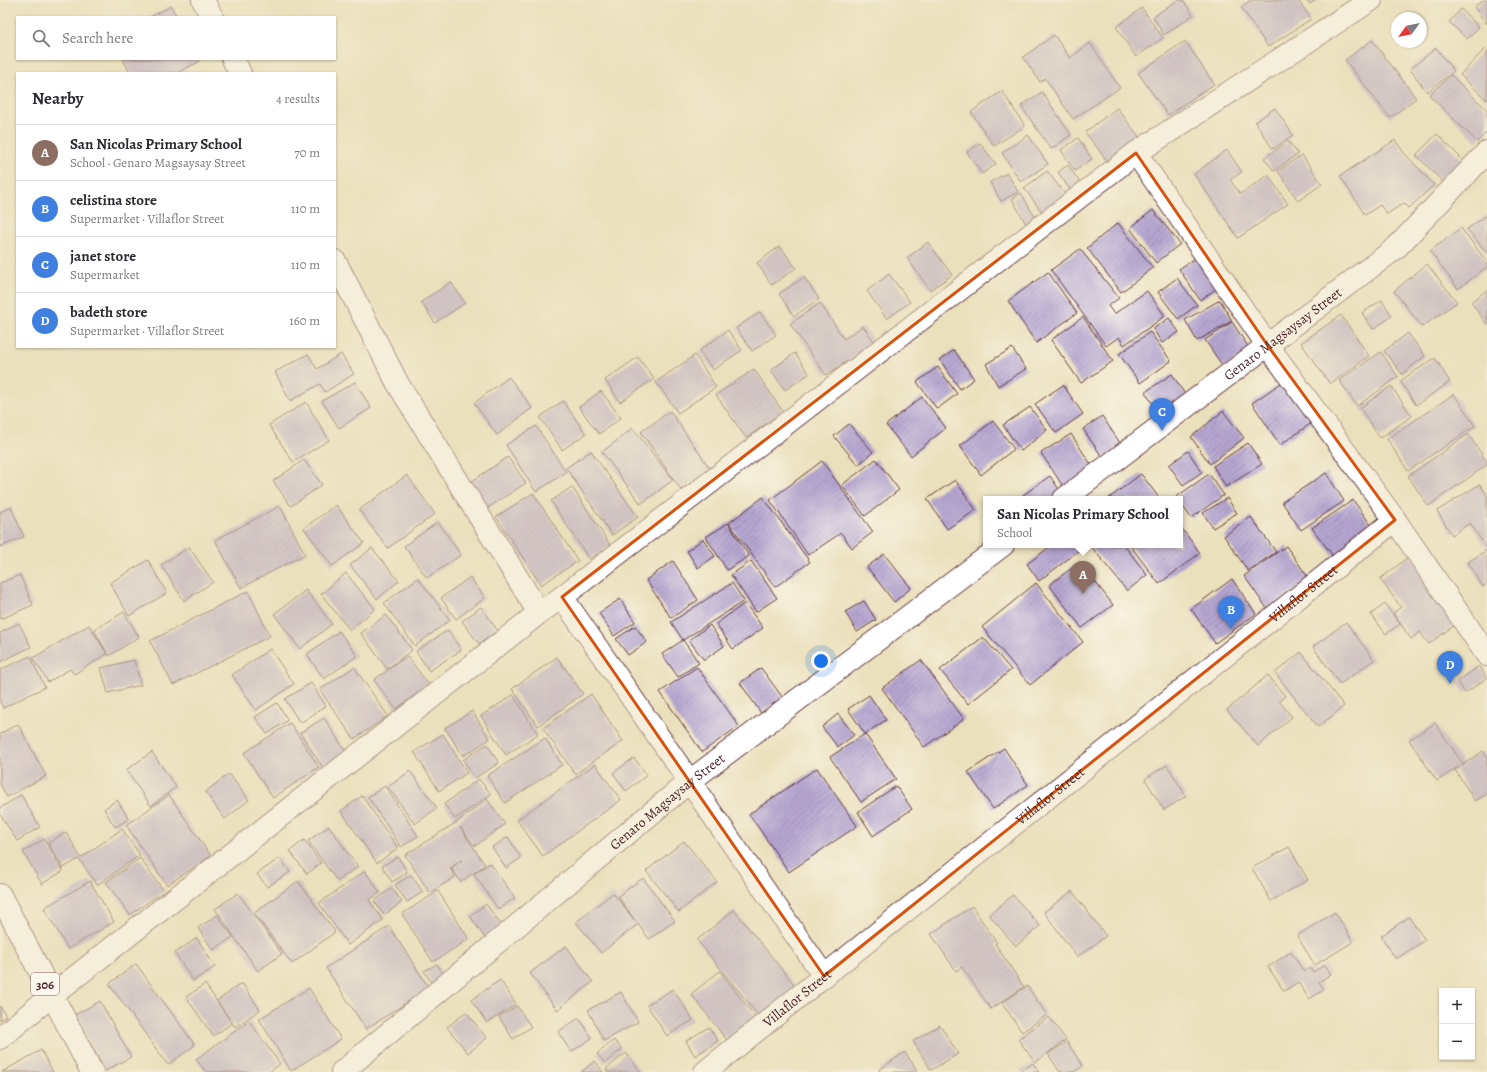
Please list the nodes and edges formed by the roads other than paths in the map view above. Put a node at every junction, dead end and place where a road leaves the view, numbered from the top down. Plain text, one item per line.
1 (203, 0) edge
2 (1371, 0) edge
3 (211, 16) edge
4 (234, 60) edge
5 (240, 72) edge
6 (1487, 152) edge
7 (1136, 153) junction
8 (336, 262) edge
9 (1268, 346) junction
10 (1068, 496) edge
11 (1395, 520) junction
12 (999, 548) edge
13 (562, 597) junction
14 (539, 613) junction
15 (1487, 655) edge
16 (690, 780) junction
17 (0, 895) edge
18 (824, 976) junction
19 (51, 996) junction
20 (0, 1038) edge
21 (92, 1072) edge
22 (342, 1072) edge
23 (705, 1072) edge

1 - 3 street
2 - 7 street
4 - 5 street
6 - 9 street, Genaro Magsaysay Street
7 - 9 street
7 - 13 street
8 - 14 street
9 - 10 street, Genaro Magsaysay Street
9 - 11 street
11 - 15 street
11 - 18 street, Villaflor Street
12 - 16 street, Genaro Magsaysay Street
13 - 14 street
13 - 16 street
14 - 19 street
16 - 18 street
16 - 22 street, Genaro Magsaysay Street
17 - 19 street, 306
18 - 23 street, Villaflor Street
19 - 20 street
19 - 21 street, 306

